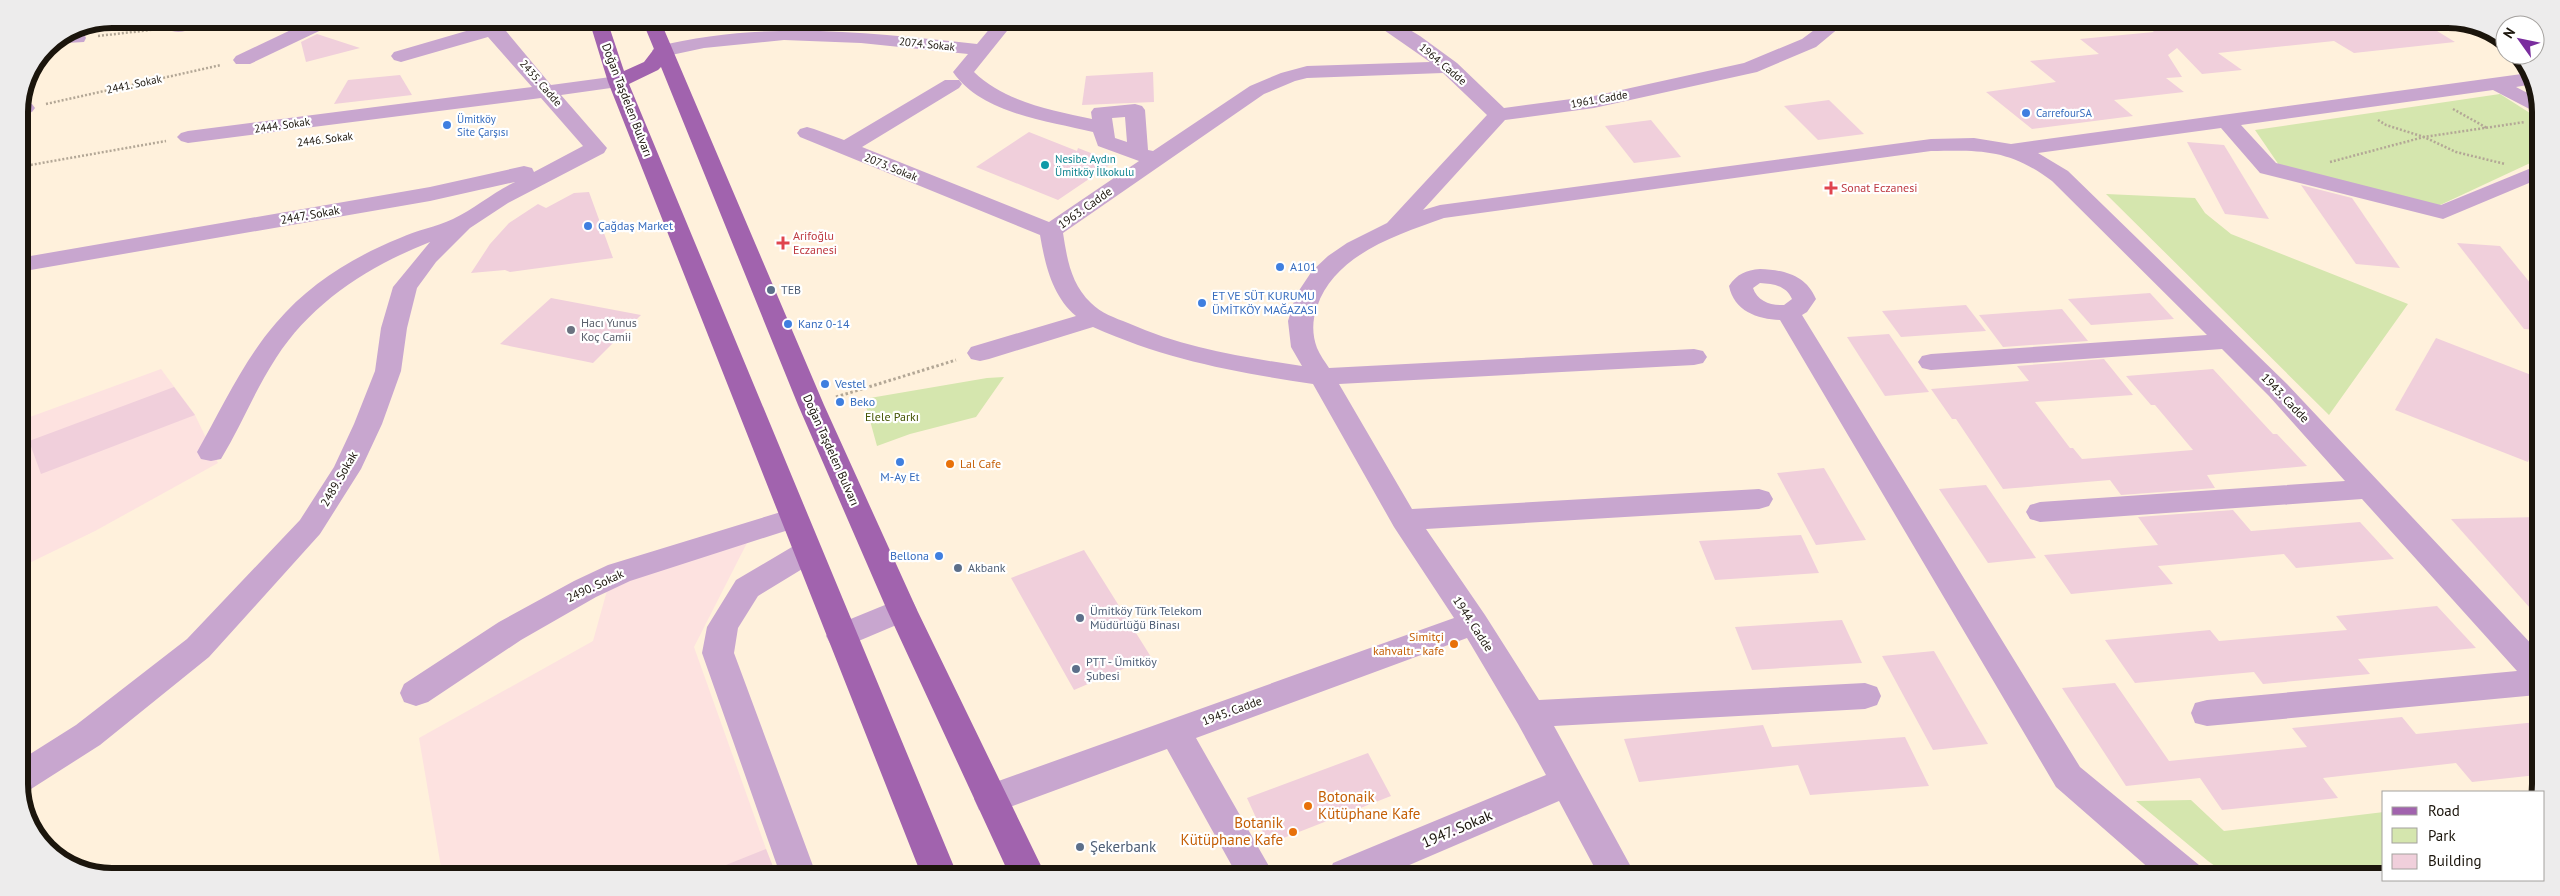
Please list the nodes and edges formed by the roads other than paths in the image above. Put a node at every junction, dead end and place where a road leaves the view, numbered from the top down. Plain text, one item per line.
1 (310, 28) edge
2 (478, 28) edge
3 (493, 28) edge
4 (601, 28) edge
5 (654, 28) edge
6 (1000, 28) edge
7 (1392, 28) edge
8 (1829, 28) edge
9 (77, 38) road end
10 (71, 39) edge
11 (983, 50) junction
12 (662, 51) junction
13 (401, 56) dead end
14 (243, 60) road end
15 (1450, 67) junction
16 (615, 74) junction
17 (958, 78) junction
18 (2526, 80) edge
19 (2496, 84) junction
20 (547, 90) junction
21 (2532, 112) edge
22 (1499, 115) junction
23 (2226, 121) junction
24 (282, 125) joint
25 (1103, 128) junction
26 (807, 133) dead end
27 (188, 137) road end
28 (596, 148) junction
29 (846, 148) junction
30 (2010, 150) junction
31 (1146, 156) junction
32 (2532, 174) edge
33 (462, 223) junction
34 (1395, 227) junction
35 (1051, 231) junction
36 (28, 263) edge
37 (1788, 312) dead end
38 (1095, 318) junction
39 (2228, 340) junction
40 (980, 353) road end
41 (1694, 357) dead end
42 (1931, 362) dead end
43 (1319, 377) junction
44 (210, 452) dead end
45 (2369, 489) junction
46 (1760, 499) dead end
47 (2040, 512) dead end
48 (794, 518) junction
49 (1404, 520) junction
50 (807, 552) junction
51 (902, 610) junction
52 (1474, 623) junction
53 (842, 636) junction
54 (2532, 666) edge
55 (2532, 669) edge
56 (416, 693) dead end
57 (1864, 696) dead end
58 (2207, 713) dead end
59 (1530, 714) junction
60 (1175, 732) junction
61 (28, 773) edge
62 (1567, 782) junction
63 (991, 799) junction
64 (796, 868) edge
65 (937, 868) edge
66 (1024, 868) edge
67 (1252, 868) edge
68 (1363, 868) edge
69 (1614, 868) edge
70 (2175, 868) edge

1 - 14 street
2 - 13 street
3 - 20 street, 2435. Cadde
4 - 16 main road, Doğan Taşdelen Bulvarı
5 - 12 main road, Doğan Taşdelen Bulvarı
6 - 11 street, 2073. Sokak
7 - 15 street, 1964. Cadde
8 - 22 street, 1961. Cadde
9 - 10 street
11 - 12 street, 2074. Sokak
11 - 17 street, 2073. Sokak
12 - 16 main road
12 - 51 main road, Doğan Taşdelen Bulvarı
15 - 22 street, 1964. Cadde
15 - 31 street, 1963. Cadde
16 - 20 street
16 - 48 main road, Doğan Taşdelen Bulvarı
17 - 25 street
17 - 29 street, 2073. Sokak
18 - 19 street
19 - 21 street
19 - 23 street
20 - 24 street, 2446. Sokak
20 - 28 street, 2435. Cadde
22 - 34 street
23 - 30 street
23 - 32 street
24 - 27 street, 2444. Sokak
25 - 31 street
25 - 31 street
26 - 29 street
28 - 33 street, 2489. Sokak
28 - 36 street, 2447. Sokak
29 - 35 street, 2073. Sokak
30 - 34 street, 1944. Cadde
30 - 39 street, 1943. Cadde
31 - 35 street, 1963. Cadde
33 - 44 street
33 - 61 street, 2489. Sokak
34 - 43 street, 1944. Cadde
35 - 38 street, 1963. Cadde
37 - 70 street
38 - 40 street
38 - 43 street, 1963. Cadde
39 - 42 street
39 - 45 street, 1943. Cadde
41 - 43 street, 1963. Cadde
43 - 49 street, 1944. Cadde
45 - 47 street
45 - 54 street, 1943. Cadde
46 - 49 street
48 - 50 main road, Doğan Taşdelen Bulvarı
48 - 56 street, 2490. Sokak
49 - 52 street, 1944. Cadde
50 - 53 main road, Doğan Taşdelen Bulvarı
50 - 64 street
51 - 53 street
51 - 63 main road, Doğan Taşdelen Bulvarı
52 - 59 street, 1944. Cadde
52 - 60 street, 1945. Cadde
53 - 65 main road, Doğan Taşdelen Bulvarı
55 - 58 street
57 - 59 street
59 - 62 street, 1944. Cadde
60 - 63 street, 1945. Cadde
60 - 67 street
62 - 68 street, 1947. Sokak
62 - 69 street, 1944. Cadde
63 - 66 main road, Doğan Taşdelen Bulvarı

